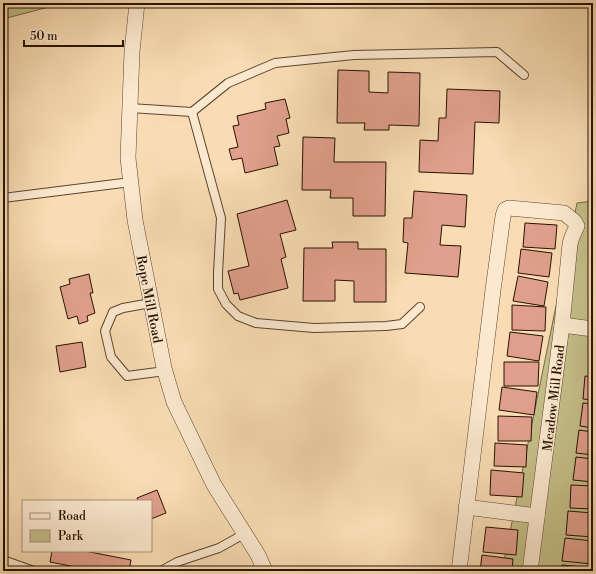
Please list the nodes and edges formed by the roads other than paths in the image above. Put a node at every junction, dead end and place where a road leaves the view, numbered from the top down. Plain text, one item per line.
1 (137, 3) edge
2 (524, 75) dead end
3 (130, 108) junction
4 (192, 112) junction
5 (131, 182) junction
6 (3, 198) edge
7 (151, 303) junction
8 (420, 307) dead end
9 (562, 325) junction
10 (593, 328) edge
11 (165, 370) junction
12 (466, 507) junction
13 (537, 516) junction
14 (244, 534) junction
15 (3, 560) edge
16 (34, 571) edge
17 (160, 571) edge
18 (265, 571) edge
19 (459, 571) edge
20 (530, 571) edge

1 - 3 street, Rope Mill Road
2 - 4 lane
3 - 4 lane
3 - 5 street, Rope Mill Road
4 - 8 lane
5 - 6 lane
5 - 7 street, Rope Mill Road
7 - 11 street, Rope Mill Road
7 - 11 lane
9 - 10 street
9 - 12 street, Meadow Mill Road
9 - 13 street, Meadow Mill Road
11 - 14 street, Rope Mill Road
12 - 13 street
12 - 19 street
13 - 20 street, Meadow Mill Road
14 - 17 lane
14 - 18 street, Rope Mill Road
15 - 16 lane

